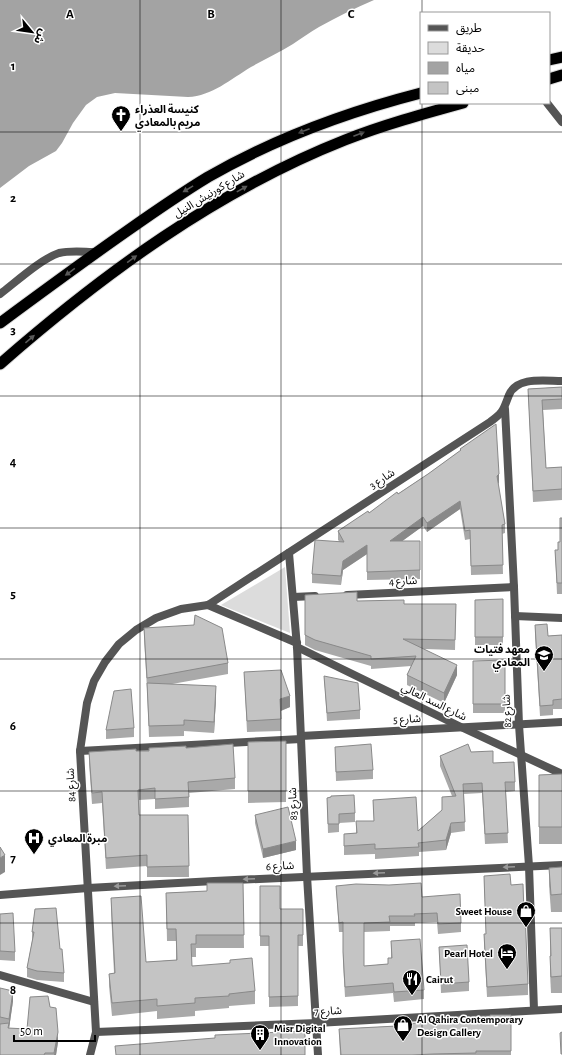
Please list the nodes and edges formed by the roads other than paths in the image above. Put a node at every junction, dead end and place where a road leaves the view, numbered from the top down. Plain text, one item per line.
1 (562, 57) edge
2 (550, 60) edge
3 (562, 75) edge
4 (550, 79) edge
5 (420, 93) edge
6 (459, 104) edge
7 (549, 104) edge
8 (562, 122) edge
9 (97, 252) junction
10 (0, 294) edge
11 (0, 323) edge
12 (0, 364) edge
13 (562, 381) edge
14 (505, 409) junction
15 (289, 553) junction
16 (514, 588) junction
17 (340, 595) edge
18 (325, 596) edge
19 (293, 597) junction
20 (208, 606) junction
21 (515, 616) junction
22 (562, 618) edge
23 (297, 645) junction
24 (562, 722) edge
25 (519, 724) junction
26 (461, 727) junction
27 (301, 737) junction
28 (80, 751) junction
29 (521, 755) junction
30 (562, 774) edge
31 (562, 865) edge
32 (529, 866) junction
33 (307, 876) junction
34 (88, 888) junction
35 (0, 896) edge
36 (0, 975) edge
37 (94, 1002) junction
38 (562, 1009) edge
39 (534, 1010) junction
40 (317, 1023) junction
41 (96, 1032) junction
42 (90, 1055) edge
43 (318, 1055) edge

1 - 2 highway
3 - 4 highway
5 -> 9 highway, شارع كورنيش النيل
12 -> 6 highway, شارع كورنيش النيل
7 - 8 street
9 - 10 street
9 -> 11 highway, شارع كورنيش النيل
13 - 14 street, شارع 3
14 - 15 street, شارع 3
14 - 16 street, شارع 82
15 - 19 street, شارع 83
15 - 20 street, شارع 3
16 - 17 street, شارع 4
16 - 21 street, شارع 82
18 - 19 street
19 - 23 street, شارع 83
20 - 23 street, شارع السد العالي
20 - 28 street, شارع 84
21 - 22 street
21 - 25 street, شارع 82
23 - 26 street, شارع السد العالي
23 - 27 street, شارع 83
24 - 25 street, شارع 5
25 - 26 street, شارع 5
25 - 29 street, شارع 82
26 - 27 street, شارع 5
26 - 29 street, شارع السد العالي
27 - 28 street, شارع 5
27 - 33 street, شارع 83
28 - 34 street, شارع 84
29 - 30 street, شارع السد العالي
29 - 32 street, شارع 82
31 - 32 street, شارع 6
32 -> 33 street, شارع 6
32 - 39 street, شارع 82
33 -> 34 street, شارع 6
33 - 40 street, شارع 83
34 - 35 street, شارع 6
34 - 37 street, شارع 84
36 - 37 street
37 - 41 street, شارع 84
38 - 39 street, شارع 7
39 - 40 street, شارع 7
40 - 41 street, شارع 7
40 - 43 street, شارع 83
41 - 42 street, شارع 84

